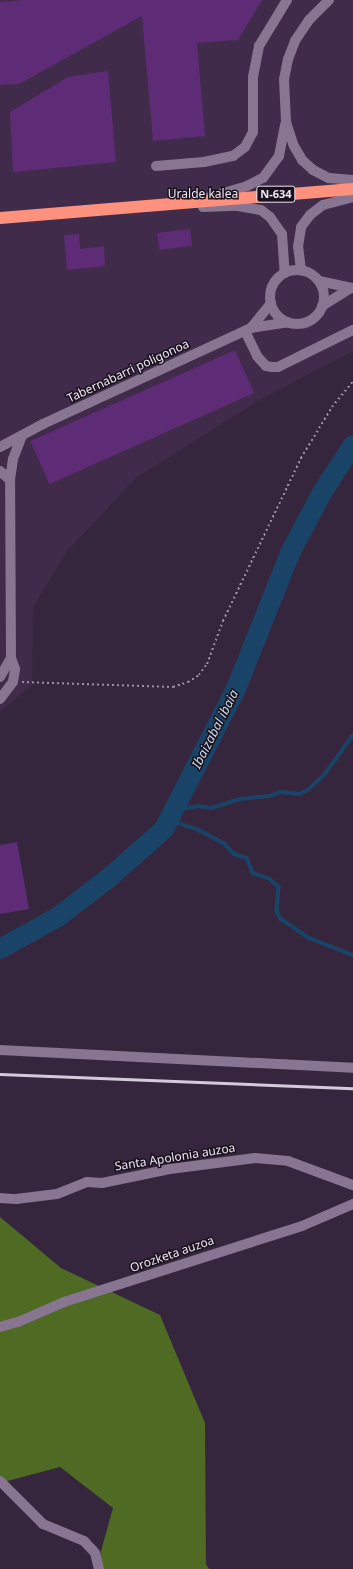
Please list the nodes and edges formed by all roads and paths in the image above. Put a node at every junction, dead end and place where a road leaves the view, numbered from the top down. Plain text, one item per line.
1 (287, 0) edge
2 (329, 0) edge
3 (286, 122) junction
4 (156, 166) dead end
5 (353, 180) edge
6 (353, 189) edge
7 (353, 197) edge
8 (199, 200) junction
9 (97, 209) junction
10 (0, 218) edge
11 (301, 270) junction
12 (285, 273) junction
13 (319, 281) junction
14 (352, 288) edge
15 (271, 303) junction
16 (322, 306) junction
17 (288, 322) junction
18 (248, 330) junction
19 (353, 330) edge
20 (353, 381) edge
21 (22, 436) junction
22 (0, 447) edge
23 (0, 471) edge
24 (10, 480) junction
25 (12, 658) junction
26 (0, 677) edge
27 (13, 682) junction
28 (0, 699) edge
29 (0, 1050) edge
30 (353, 1068) edge
31 (353, 1184) edge
32 (0, 1198) edge
33 (353, 1204) edge
34 (0, 1327) edge
35 (0, 1481) edge
36 (100, 1569) edge

1 - 4 street
2 - 3 street
3 - 5 street
3 - 8 street
6 - 8 highway, N-634
7 - 11 street
8 - 9 highway, N-634
9 - 10 highway, N-634
9 - 12 street, Uralde kalea
11 - 12 street
11 - 13 street
12 - 15 street
13 - 14 street
13 - 16 street
14 - 16 street
15 - 17 street
15 - 18 street
16 - 17 street
17 - 18 street
18 - 19 street
18 - 21 street, Tabernabarri poligonoa
20 - 27 path
21 - 22 street, Tabernabarri poligonoa
21 - 24 street
23 - 24 street
24 - 25 street
25 - 26 street
25 - 27 street
27 - 28 street
29 - 30 street
31 - 32 street, Santa Apolonia auzoa
33 - 34 street, Orozketa auzoa
35 - 36 street

